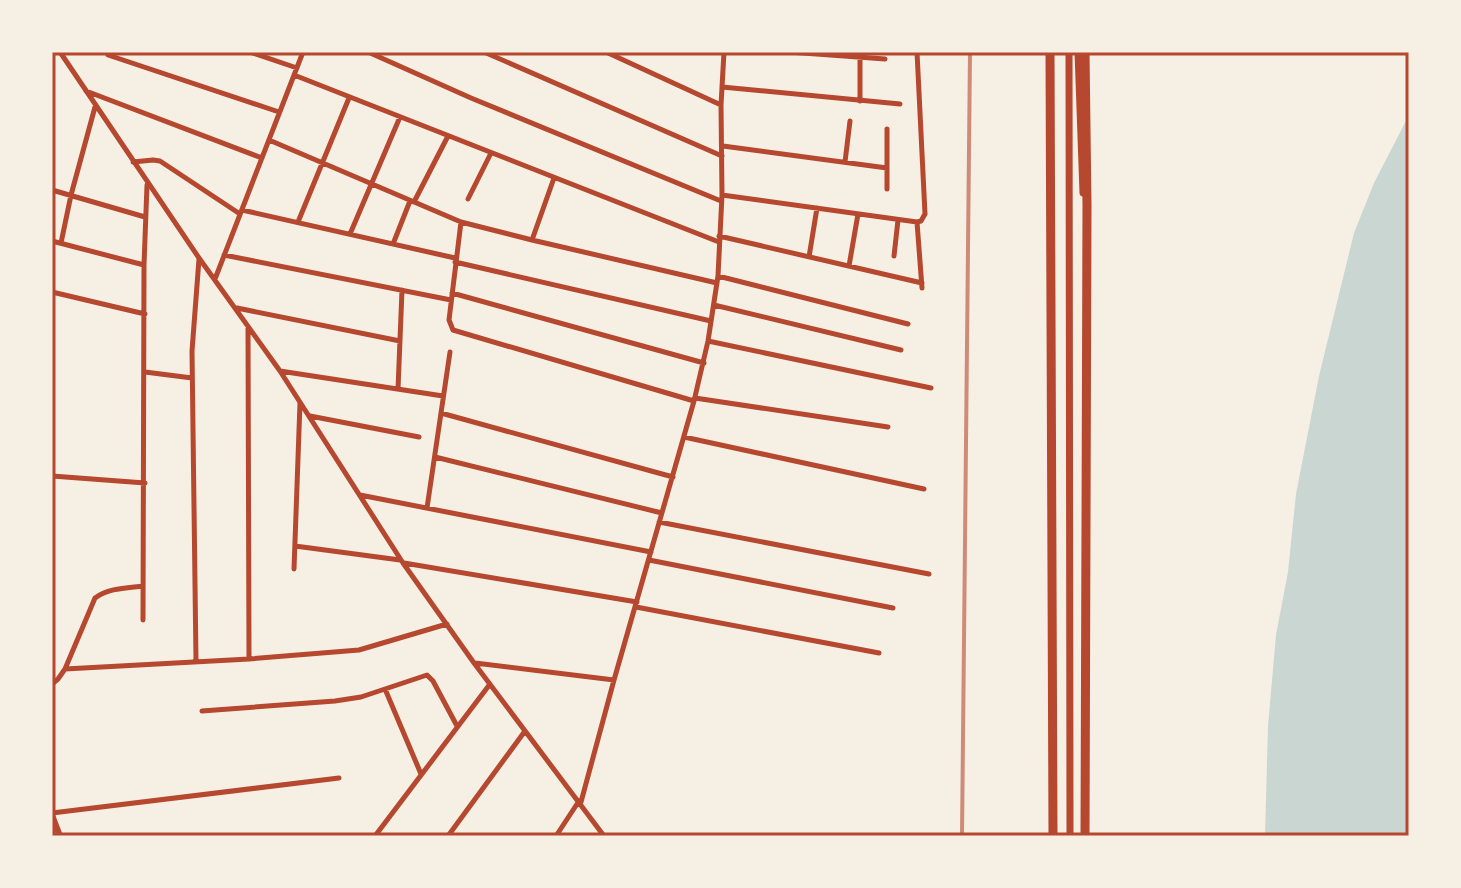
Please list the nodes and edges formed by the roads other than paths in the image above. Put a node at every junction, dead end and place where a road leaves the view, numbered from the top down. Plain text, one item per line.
1 (250, 52) edge
2 (303, 52) edge
3 (368, 52) edge
4 (484, 52) edge
5 (606, 52) edge
6 (724, 52) edge
7 (789, 52) edge
8 (917, 52) edge
9 (1050, 52) edge
10 (1069, 52) edge
11 (1078, 52) edge
12 (1085, 52) edge
13 (62, 54) edge
14 (108, 55) dead end
15 (860, 55) edge
16 (885, 59) dead end
17 (297, 68) junction
18 (294, 75) junction
19 (722, 87) junction
20 (85, 91) junction
21 (349, 97) junction
22 (860, 101) junction
23 (900, 104) dead end
24 (721, 105) junction
25 (96, 106) junction
26 (279, 112) junction
27 (400, 117) junction
28 (850, 121) dead end
29 (887, 129) dead end
30 (448, 136) junction
31 (269, 140) junction
32 (723, 146) junction
33 (491, 153) junction
34 (722, 156) junction
35 (262, 158) junction
36 (133, 162) junction
37 (845, 162) junction
38 (322, 163) junction
39 (887, 168) junction
40 (554, 178) junction
41 (147, 182) junction
42 (371, 184) junction
43 (887, 189) dead end
44 (52, 190) edge
45 (71, 195) junction
46 (722, 198) junction
47 (468, 199) dead end
48 (412, 202) junction
49 (817, 208) junction
50 (241, 212) junction
51 (858, 214) junction
52 (145, 217) junction
53 (898, 220) junction
54 (298, 222) junction
55 (461, 222) junction
56 (917, 222) junction
57 (350, 234) junction
58 (719, 239) junction
59 (532, 240) junction
60 (52, 241) edge
61 (61, 243) junction
62 (393, 244) junction
63 (224, 255) junction
64 (894, 256) dead end
65 (809, 257) junction
66 (199, 258) junction
67 (455, 260) junction
68 (144, 265) junction
69 (849, 266) junction
70 (215, 280) junction
71 (718, 280) junction
72 (1087, 283) junction
73 (402, 290) junction
74 (52, 292) edge
75 (452, 293) junction
76 (451, 300) junction
77 (714, 305) junction
78 (235, 308) junction
79 (145, 314) junction
80 (712, 321) junction
81 (908, 324) dead end
82 (248, 327) junction
83 (400, 341) junction
84 (708, 341) junction
85 (901, 350) dead end
86 (450, 352) dead end
87 (704, 363) junction
88 (280, 371) junction
89 (145, 372) junction
90 (192, 378) junction
91 (931, 388) dead end
92 (398, 389) junction
93 (443, 396) junction
94 (695, 400) junction
95 (300, 402) junction
96 (441, 413) junction
97 (308, 416) junction
98 (888, 427) dead end
99 (419, 437) dead end
100 (684, 437) junction
101 (435, 457) junction
102 (52, 476) edge
103 (673, 477) junction
104 (145, 483) junction
105 (924, 489) dead end
106 (359, 495) junction
107 (427, 508) junction
108 (662, 513) junction
109 (659, 522) junction
110 (295, 546) junction
111 (651, 552) junction
112 (649, 560) junction
113 (402, 561) junction
114 (294, 569) dead end
115 (929, 574) dead end
116 (143, 586) junction
117 (636, 605) junction
118 (893, 608) dead end
119 (143, 620) dead end
120 (447, 624) junction
121 (879, 653) dead end
122 (249, 659) junction
123 (196, 661) junction
124 (474, 663) junction
125 (65, 669) junction
126 (614, 680) junction
127 (52, 684) edge
128 (490, 684) junction
129 (385, 689) junction
130 (202, 711) dead end
131 (457, 726) junction
132 (526, 730) junction
133 (421, 775) junction
134 (339, 778) dead end
135 (580, 802) junction
136 (52, 814) edge
137 (60, 836) edge
138 (375, 836) edge
139 (448, 836) edge
140 (556, 836) edge
141 (604, 836) edge
142 (1053, 836) edge
143 (1070, 836) edge
144 (1085, 836) edge

1 - 17 street
2 - 17 street
3 - 46 street
4 - 34 street
5 - 24 street
6 - 19 street
7 - 15 street
8 - 56 street
9 - 142 highway
10 - 143 main road
11 - 72 main road
12 - 72 highway
13 - 20 street
14 - 26 street
15 - 16 street
15 - 22 street
17 - 18 street
18 - 21 street
18 - 26 street
19 - 22 street
19 - 24 street
20 - 25 street
20 - 35 street
21 - 27 street
21 - 38 street
22 - 23 street
24 - 32 street
25 - 36 street
25 - 45 street
26 - 31 street
27 - 30 street
27 - 42 street
28 - 37 street
29 - 39 street
30 - 33 street
30 - 48 street
31 - 35 street
31 - 38 street
32 - 34 street
32 - 37 street
33 - 40 street
33 - 47 street
34 - 46 street
35 - 50 street
36 - 41 street
36 - 50 street
37 - 39 street
38 - 42 street
38 - 54 street
39 - 43 street
40 - 58 street
40 - 59 street
41 - 52 street
41 - 66 street
42 - 48 street
42 - 57 street
44 - 45 street
45 - 52 street
45 - 61 street
46 - 49 street
46 - 58 street
48 - 55 street
48 - 62 street
49 - 51 street
49 - 65 street
50 - 54 street
50 - 63 street
51 - 53 street
51 - 69 street
52 - 68 street
53 - 56 street
53 - 64 street
54 - 57 street
55 - 59 street
55 - 67 street
56 - 69 street
57 - 62 street
58 - 65 street
58 - 71 street
59 - 71 street
60 - 61 street
61 - 68 street
62 - 67 street
63 - 70 street
63 - 73 street
65 - 69 street
66 - 70 street
66 - 90 street
67 - 75 street
67 - 80 street
68 - 79 street
70 - 78 street
71 - 77 street
71 - 81 street
72 - 144 highway
73 - 76 street
73 - 83 street
74 - 79 street
75 - 76 street
75 - 87 street
76 - 94 street
77 - 80 street
77 - 85 street
78 - 82 street
78 - 83 street
79 - 89 street
80 - 84 street
82 - 88 street
82 - 122 street
83 - 92 street
84 - 87 street
84 - 91 street
86 - 93 street
87 - 94 street
88 - 92 street
88 - 95 street
89 - 90 street
89 - 104 street
90 - 123 street
92 - 93 street
93 - 96 street
94 - 98 street
94 - 100 street
95 - 97 street
95 - 110 street
96 - 101 street
96 - 103 street
97 - 99 street
97 - 106 street
100 - 103 street
100 - 105 street
101 - 107 street
101 - 108 street
102 - 104 street
103 - 108 street
104 - 116 street
106 - 107 street
106 - 113 street
107 - 111 street
108 - 109 street
109 - 111 street
109 - 115 street
110 - 113 street
110 - 114 street
111 - 112 street
112 - 117 street
112 - 118 street
113 - 117 street
113 - 120 street
116 - 119 street
116 - 125 street
117 - 121 street
117 - 126 street
120 - 122 street
120 - 124 street
122 - 123 street
123 - 125 street
124 - 126 street
124 - 128 street
125 - 127 street
126 - 135 street
128 - 131 street
128 - 132 street
129 - 130 street
129 - 131 street
129 - 133 street
131 - 133 street
132 - 135 street
132 - 139 street
133 - 138 street
134 - 136 street
135 - 140 street
135 - 141 street
136 - 137 street

